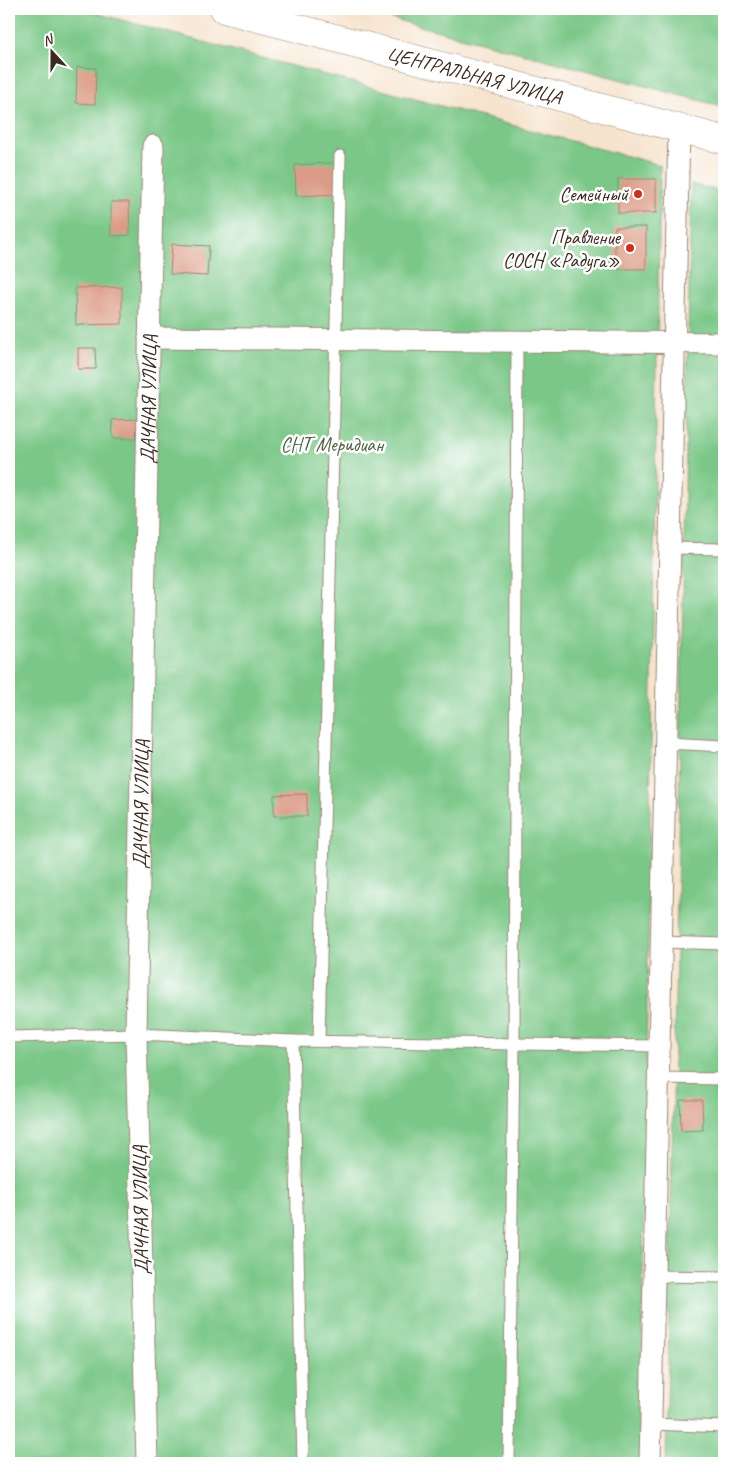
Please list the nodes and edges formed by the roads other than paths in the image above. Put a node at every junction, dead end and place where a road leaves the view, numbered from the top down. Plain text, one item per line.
1 (224, 9) edge
2 (678, 128) junction
3 (724, 140) edge
4 (152, 146) dead end
5 (340, 156) dead end
6 (149, 338) junction
7 (336, 339) junction
8 (517, 342) junction
9 (674, 342) junction
10 (724, 343) edge
11 (670, 548) junction
12 (724, 549) edge
13 (666, 743) junction
14 (724, 746) edge
15 (661, 942) junction
16 (724, 944) edge
17 (136, 1034) junction
18 (9, 1036) edge
19 (293, 1041) junction
20 (320, 1041) junction
21 (514, 1042) junction
22 (659, 1046) junction
23 (658, 1078) junction
24 (724, 1079) edge
25 (654, 1276) junction
26 (724, 1277) edge
27 (652, 1424) junction
28 (724, 1427) edge
29 (147, 1463) edge
30 (303, 1463) edge
31 (509, 1463) edge
32 (650, 1463) edge

1 - 2 street, ЦЕНТРАЛЬНАЯ УЛИЦА
2 - 3 street, ЦЕНТРАЛЬНАЯ УЛИЦА
2 - 9 street
4 - 6 street, ДАЧНАЯ УЛИЦА
5 - 7 lane
6 - 7 street
6 - 17 street, ДАЧНАЯ УЛИЦА
7 - 8 street
7 - 20 lane
8 - 9 street
8 - 21 lane
9 - 10 street
9 - 11 street
11 - 12 lane
11 - 13 street
13 - 14 lane
13 - 15 street
15 - 16 lane
15 - 22 street
17 - 18 lane
17 - 19 lane
17 - 29 street, ДАЧНАЯ УЛИЦА
19 - 20 lane
19 - 30 lane
20 - 21 lane
21 - 22 lane
21 - 31 lane
22 - 23 street
23 - 24 lane
23 - 25 street
25 - 26 lane
25 - 27 street
27 - 28 lane
27 - 32 street

